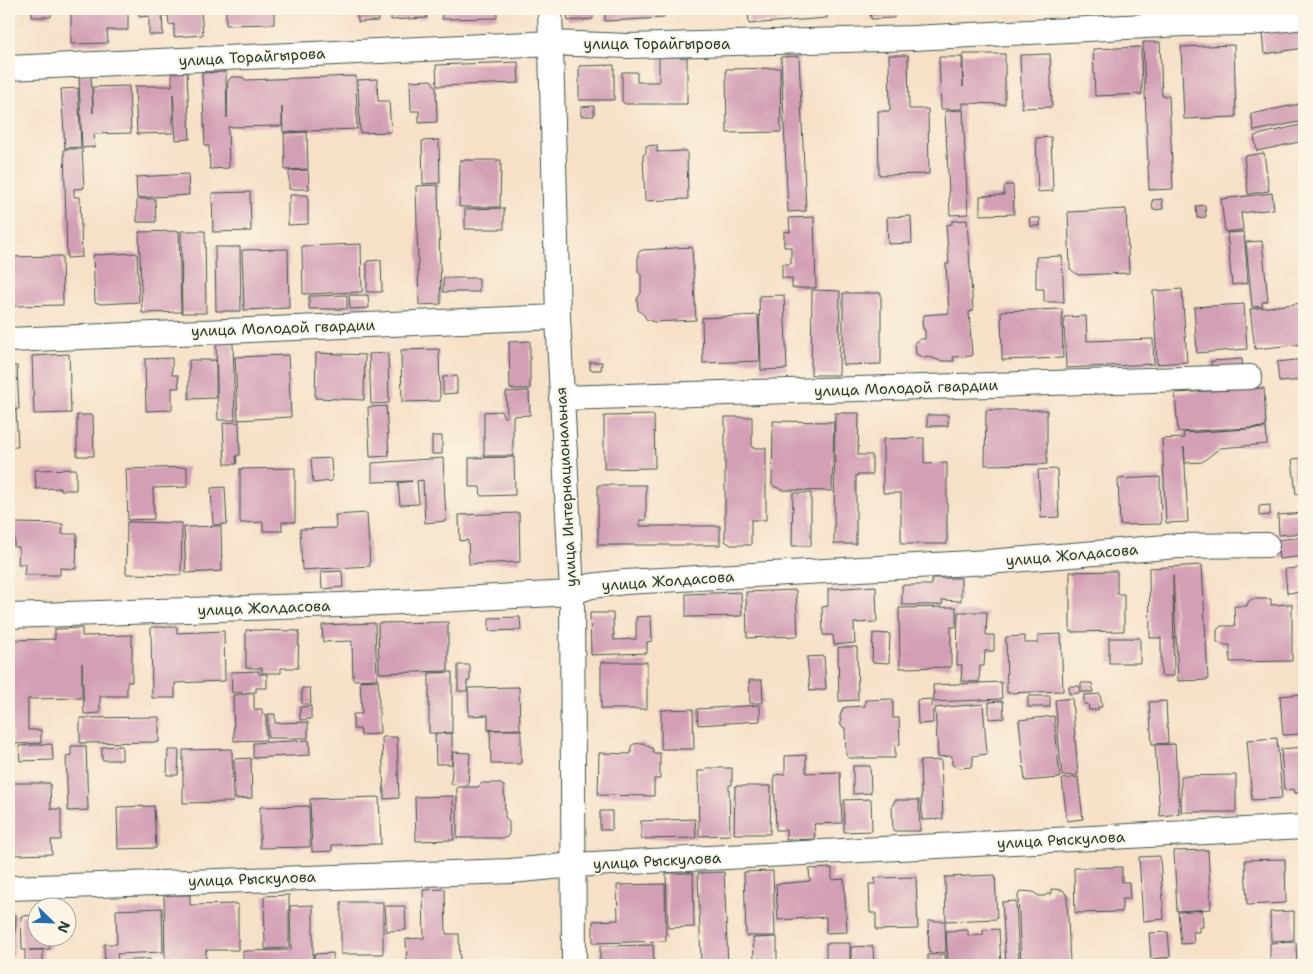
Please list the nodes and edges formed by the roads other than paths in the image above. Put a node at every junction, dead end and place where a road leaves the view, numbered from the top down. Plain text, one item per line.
1 (550, 9) edge
2 (1304, 17) edge
3 (551, 43) junction
4 (9, 68) edge
5 (558, 317) junction
6 (9, 340) edge
7 (1250, 377) dead end
8 (561, 398) junction
9 (1267, 545) dead end
10 (572, 592) junction
11 (9, 616) edge
12 (1304, 827) edge
13 (574, 865) junction
14 (9, 888) edge
15 (574, 965) edge

1 - 3 street, улица Интернациональная
2 - 3 street, улица Торайгырова
3 - 4 street, улица Торайгырова
3 - 5 street, улица Интернациональная
5 - 6 street, улица Молодой гвардии
5 - 8 street, улица Интернациональная
7 - 8 street, улица Молодой гвардии
8 - 10 street, улица Интернациональная
9 - 10 street, улица Жолдасова
10 - 11 street, улица Жолдасова
10 - 13 street, улица Интернациональная
12 - 13 street, улица Рыскулова
13 - 14 street, улица Рыскулова
13 - 15 street, улица Интернациональная

